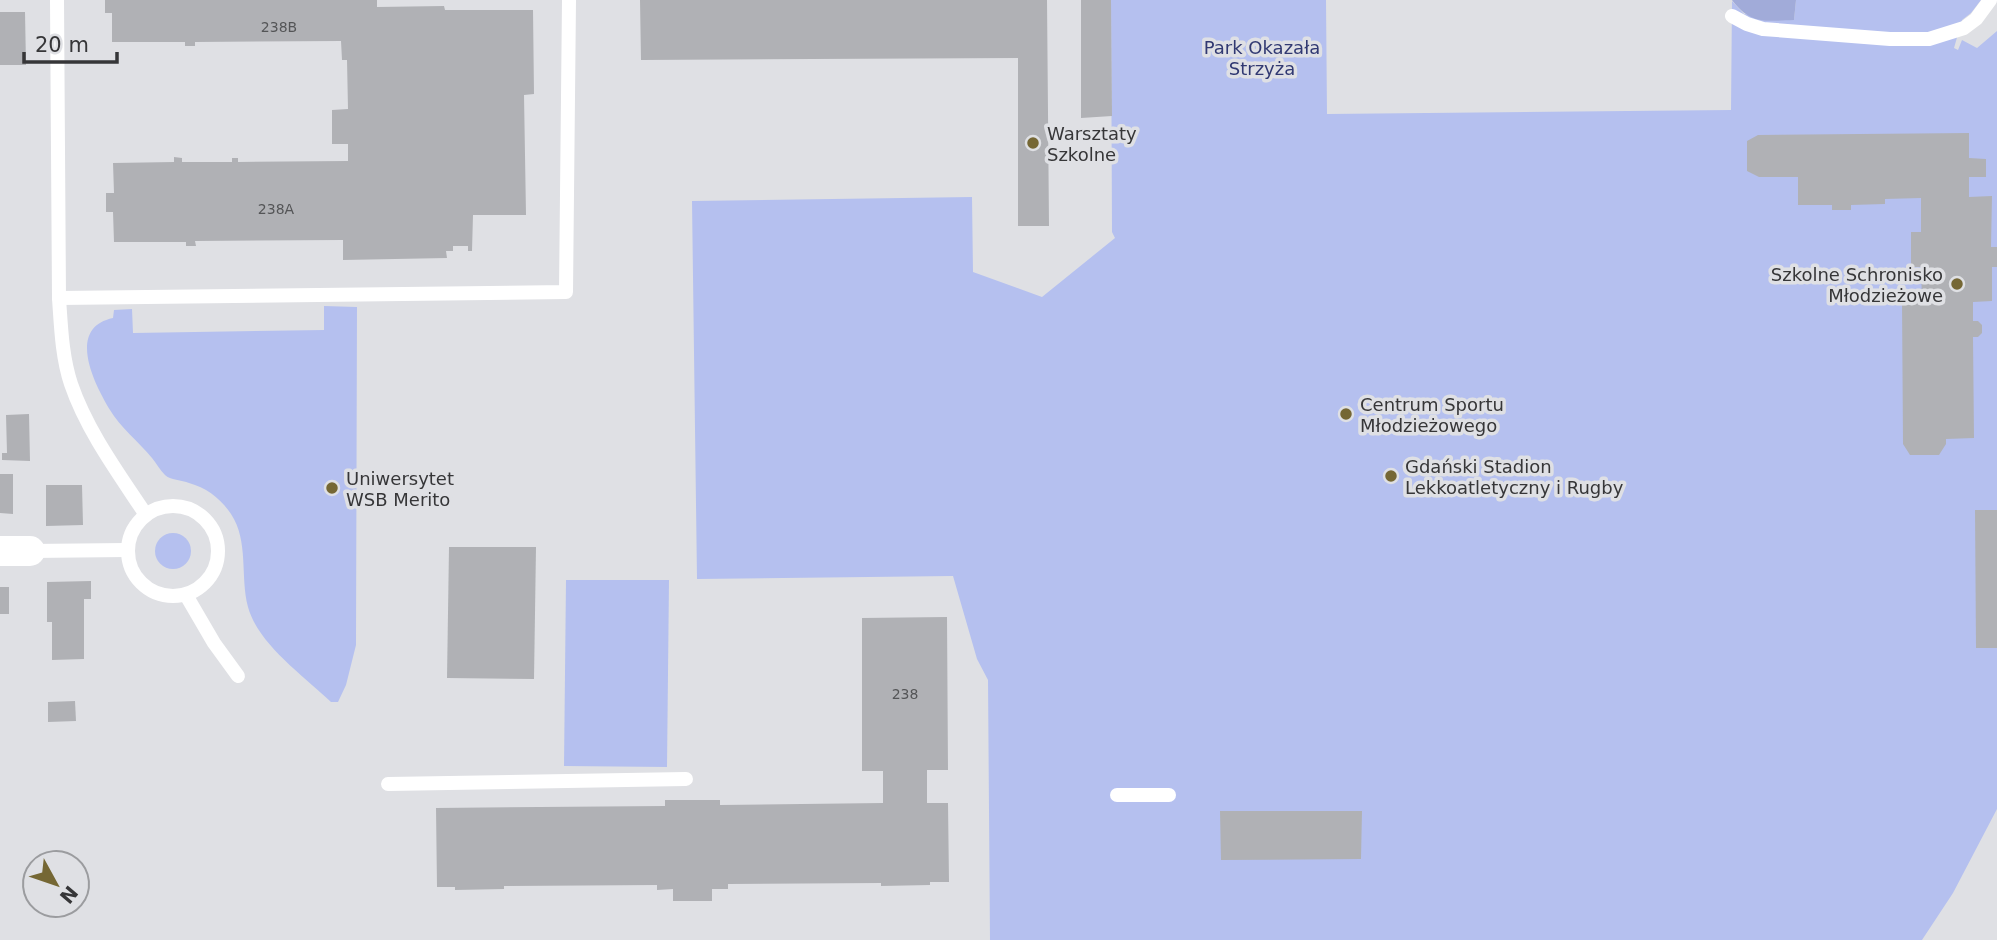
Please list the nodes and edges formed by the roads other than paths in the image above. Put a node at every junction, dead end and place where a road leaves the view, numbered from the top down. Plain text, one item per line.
1 (57, 0) edge
2 (569, 0) edge
3 (1990, 0) edge
4 (1732, 16) dead end
5 (59, 298) junction
6 (146, 514) junction
7 (127, 550) junction
8 (0, 551) edge
9 (30, 551) joint
10 (186, 594) junction
11 (238, 676) dead end
12 (686, 779) dead end
13 (388, 784) dead end
14 (1117, 795) dead end
15 (1169, 795) dead end

1 - 5 lane
2 - 5 lane
3 - 4 lane
5 - 6 lane
6 - 7 lane
6 - 10 lane
7 - 9 lane
7 - 10 lane
8 - 9 street
10 - 11 lane
12 - 13 lane
14 - 15 lane

